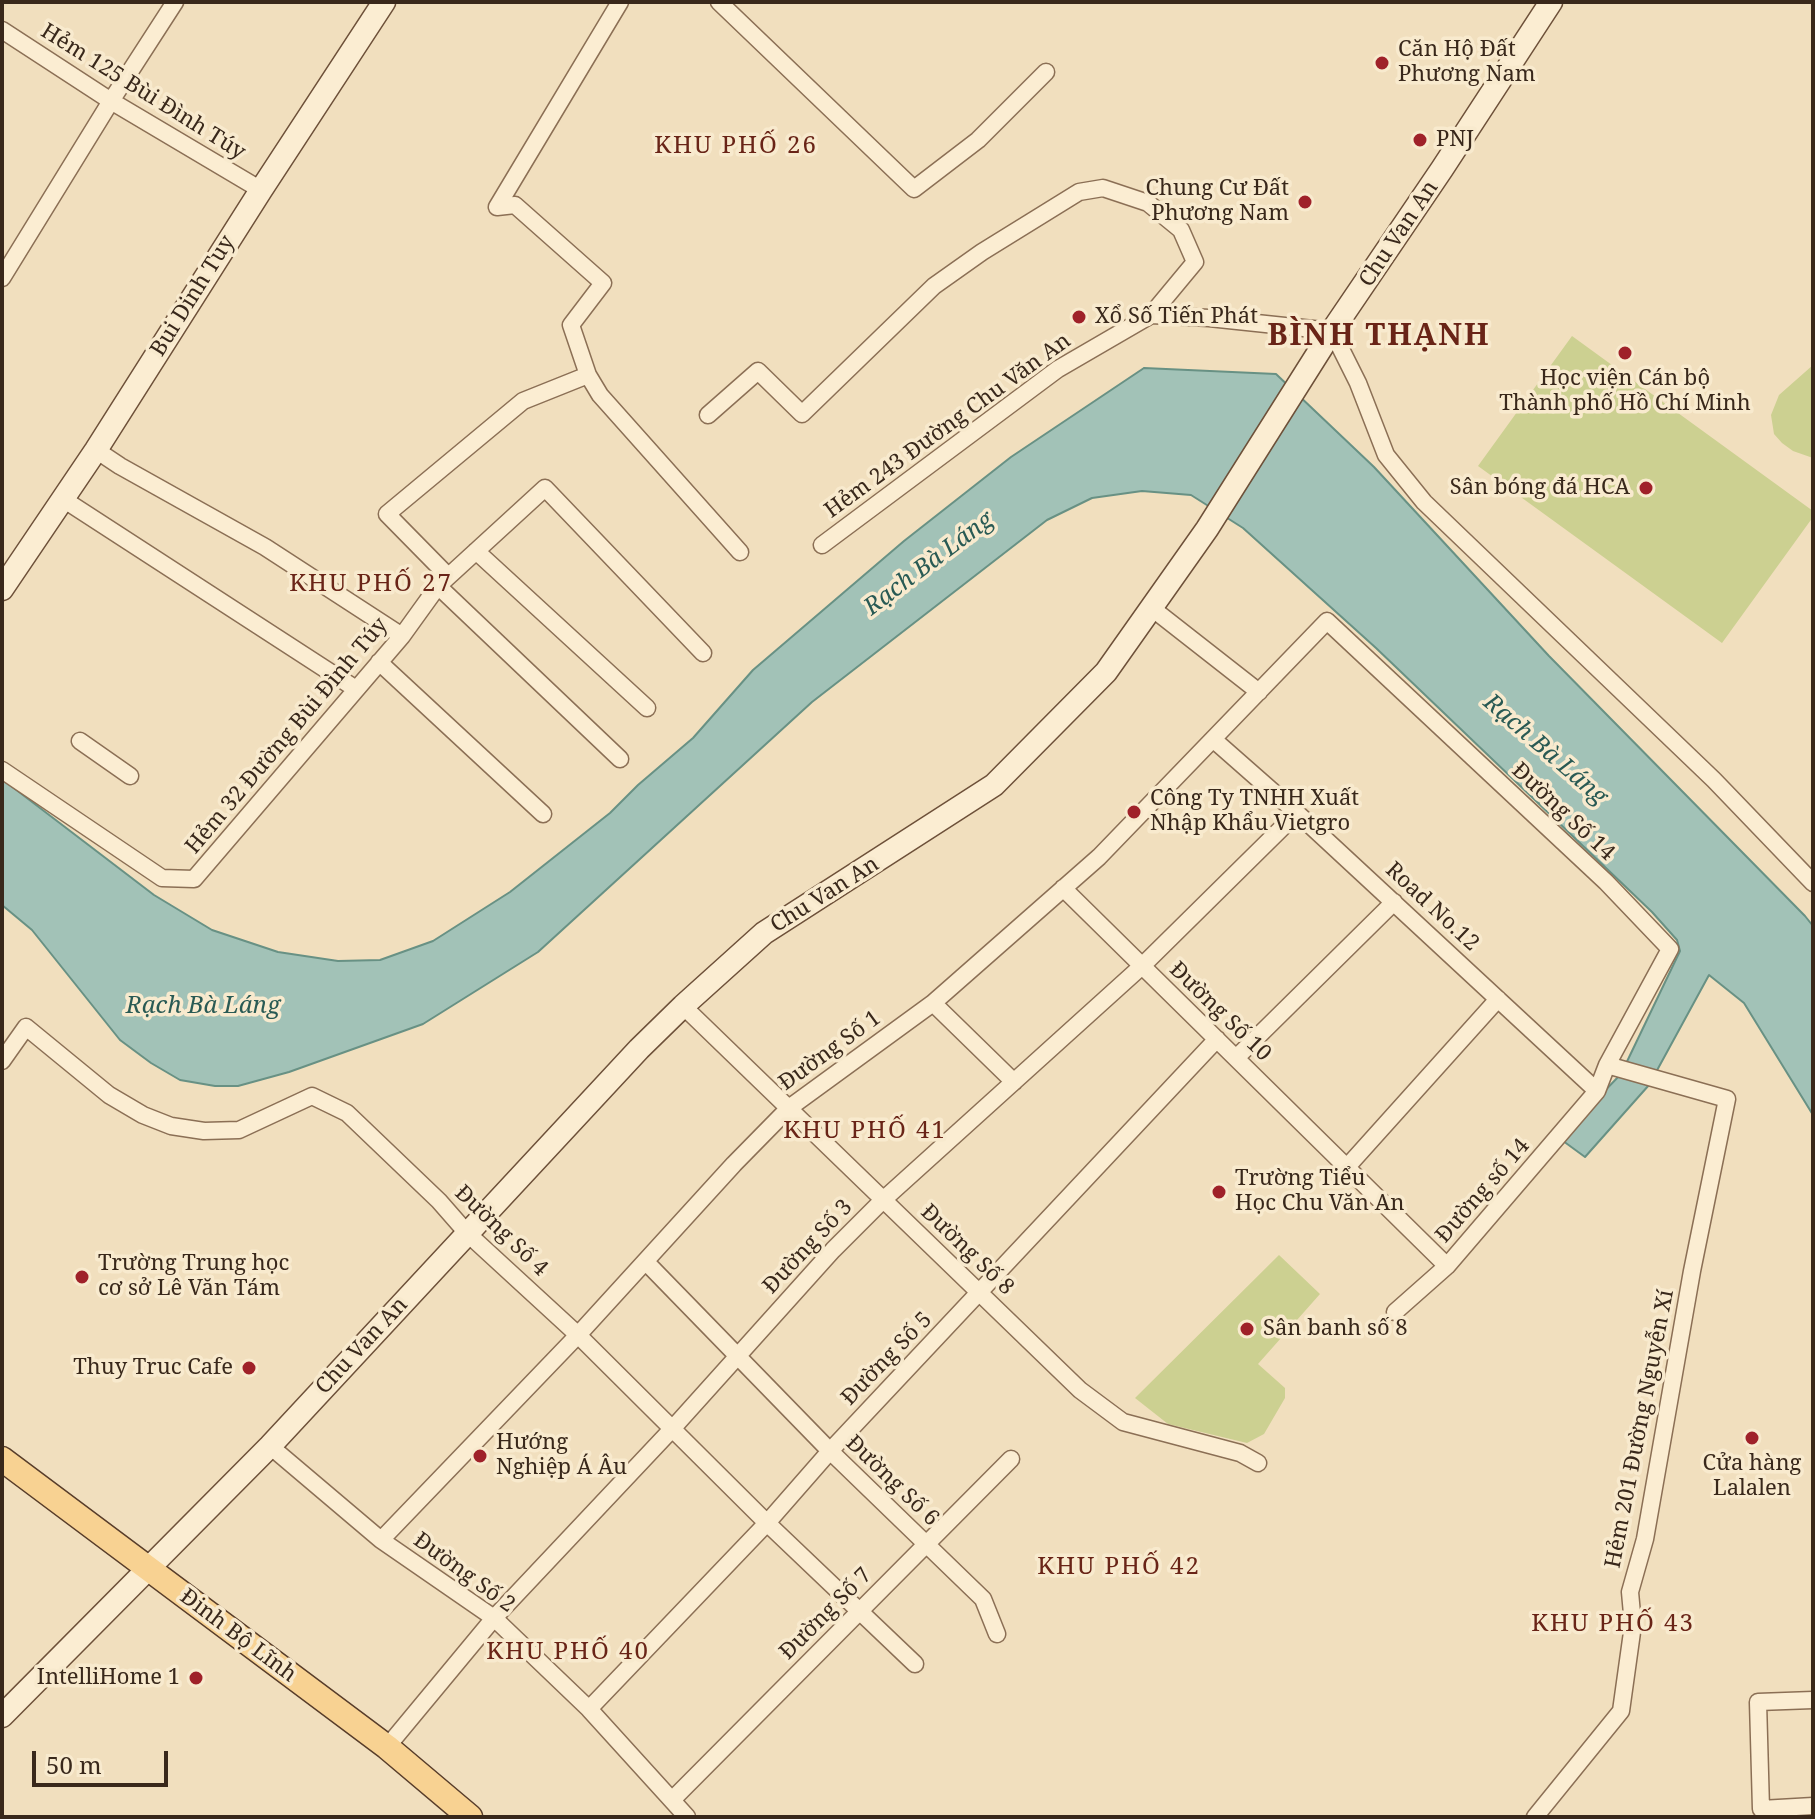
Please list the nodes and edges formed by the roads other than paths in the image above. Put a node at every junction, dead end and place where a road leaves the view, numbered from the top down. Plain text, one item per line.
1 (175, 2) edge
2 (384, 2) edge
3 (620, 2) edge
4 (719, 2) edge
5 (1551, 2) edge
6 (2, 30) edge
7 (1046, 72) dead end
8 (111, 101) junction
9 (261, 190) junction
10 (2, 278) edge
11 (1151, 315) junction
12 (1332, 331) junction
13 (588, 375) junction
14 (708, 415) dead end
15 (96, 450) junction
16 (63, 499) junction
17 (822, 545) dead end
18 (476, 551) junction
19 (740, 552) dead end
20 (443, 581) junction
21 (2, 589) edge
22 (1153, 609) junction
23 (1327, 621) joint
24 (402, 636) junction
25 (703, 653) dead end
26 (379, 662) junction
27 (356, 689) junction
28 (1259, 692) junction
29 (647, 708) dead end
30 (1214, 740) junction
31 (80, 741) dead end
32 (620, 759) dead end
33 (2, 770) edge
34 (130, 776) dead end
35 (1297, 813) junction
36 (543, 814) dead end
37 (1807, 864) edge
38 (1813, 883) edge
39 (1063, 888) junction
40 (1394, 902) junction
41 (1142, 966) junction
42 (1498, 999) junction
43 (933, 1003) junction
44 (683, 1006) junction
45 (1217, 1039) junction
46 (1236, 1058) junction
47 (2, 1061) edge
48 (1607, 1065) junction
49 (1014, 1082) junction
50 (1597, 1091) junction
51 (789, 1108) junction
52 (1347, 1167) junction
53 (883, 1200) junction
54 (467, 1233) junction
55 (646, 1262) junction
56 (1447, 1266) junction
57 (980, 1293) junction
58 (1395, 1312) dead end
59 (578, 1335) junction
60 (736, 1357) junction
61 (673, 1428) junction
62 (270, 1446) junction
63 (830, 1451) junction
64 (2, 1459) edge
65 (1011, 1459) dead end
66 (1258, 1463) dead end
67 (767, 1523) junction
68 (381, 1540) junction
69 (926, 1544) junction
70 (147, 1568) junction
71 (860, 1610) junction
72 (494, 1618) junction
73 (997, 1634) dead end
74 (915, 1664) dead end
75 (1813, 1700) edge
76 (589, 1709) junction
77 (2, 1716) edge
78 (387, 1747) junction
79 (673, 1799) junction
80 (1813, 1806) edge
81 (470, 1817) edge
82 (687, 1817) edge
83 (1535, 1817) edge

1 - 8 street
2 - 9 street, Bui Dinh Tuy
3 - 13 street
4 - 7 street
5 - 12 street, Chu Van An
6 - 8 street, Hẻm 125 Bùi Đình Túy
8 - 9 street, Hẻm 125 Bùi Đình Túy
8 - 10 street
9 - 15 street, Bui Dinh Tuy
11 - 12 street
11 - 14 street
11 - 17 street, Hẻm 243 Đường Chu Văn An
12 - 22 street, Chu Van An
12 - 37 street
13 - 19 street
13 - 20 street
15 - 16 street, Bui Dinh Tuy
15 - 24 street
16 - 21 street, Bui Dinh Tuy
16 - 27 street
18 - 20 street, Hẻm 32 Đường Bùi Đình Túy
18 - 25 street, Hẻm 32 Đường Bùi Đình Túy
18 - 29 street
20 - 24 street, Hẻm 32 Đường Bùi Đình Túy
20 - 32 street
22 - 28 street
22 - 44 street, Chu Van An
23 - 28 street, Đường Số 1
23 - 48 street, Đường Số 14
24 - 26 street, Hẻm 32 Đường Bùi Đình Túy
26 - 27 street, Hẻm 32 Đường Bùi Đình Túy
26 - 36 street
27 - 33 street, Hẻm 32 Đường Bùi Đình Túy
28 - 30 street, Đường Số 1
30 - 35 street, Road No.12
30 - 39 street, Đường Số 1
31 - 34 street
35 - 40 street, Road No.12
35 - 41 street, Đường Số 3
37 - 38 street
39 - 41 street, Đường Số 10
39 - 43 street, Đường Số 1
40 - 42 street, Road No.12
40 - 46 street
41 - 45 street, Đường Số 10
41 - 49 street, Đường Số 3
42 - 50 street, Road No.12
42 - 52 street
43 - 49 street
43 - 51 street, Đường Số 1
44 - 51 street, Đường Số 8
44 - 54 street, Chu Van An
45 - 46 street, Đường Số 10
45 - 57 street, Đường Số 5
46 - 52 street, Đường Số 10
47 - 54 street, Đường Số 4
48 - 50 street
48 - 83 street, Hẻm 201 Đường Nguyễn Xí
49 - 53 street, Đường Số 3
50 - 56 street, Đường số 14
51 - 53 street, Đường Số 8
51 - 55 street, Đường Số 1
52 - 56 street, Đường Số 10
53 - 57 street, Đường Số 8
53 - 60 street, Đường Số 3
54 - 59 street, Đường Số 4
54 - 62 street, Chu Van An
55 - 59 street, Đường Số 1
55 - 60 street, Đường Số 6
56 - 58 street, Đường số 14
57 - 63 street, Đường Số 5
57 - 66 street, Đường Số 8
59 - 61 street, Đường Số 4
59 - 68 street, Đường Số 1
60 - 61 street, Đường Số 3
60 - 63 street, Đường Số 6
61 - 67 street, Đường Số 4
61 - 72 street, Đường Số 3
62 - 68 street, Đường Số 2
62 - 70 street, Chu Van An
63 - 67 street, Đường Số 5
63 - 69 street, Đường Số 6
64 - 70 main road, Đinh Bộ Lĩnh
65 - 69 street, Đường Số 7
67 - 71 street, Đường Số 4
67 - 76 street, Đường Số 5
68 - 72 street, Đường Số 2
69 - 71 street, Đường Số 7
69 - 73 street, Đường Số 6
70 - 77 street, Chu Van An
70 - 78 main road, Đinh Bộ Lĩnh
71 - 74 street, Đường Số 4
71 - 79 street, Đường Số 7
72 - 76 street, Đường Số 2
72 - 78 street, Đường Số 3
75 - 80 street
76 - 79 street, Đường Số 2
78 - 81 main road, Đinh Bộ Lĩnh
79 - 82 street, Đường Số 2

